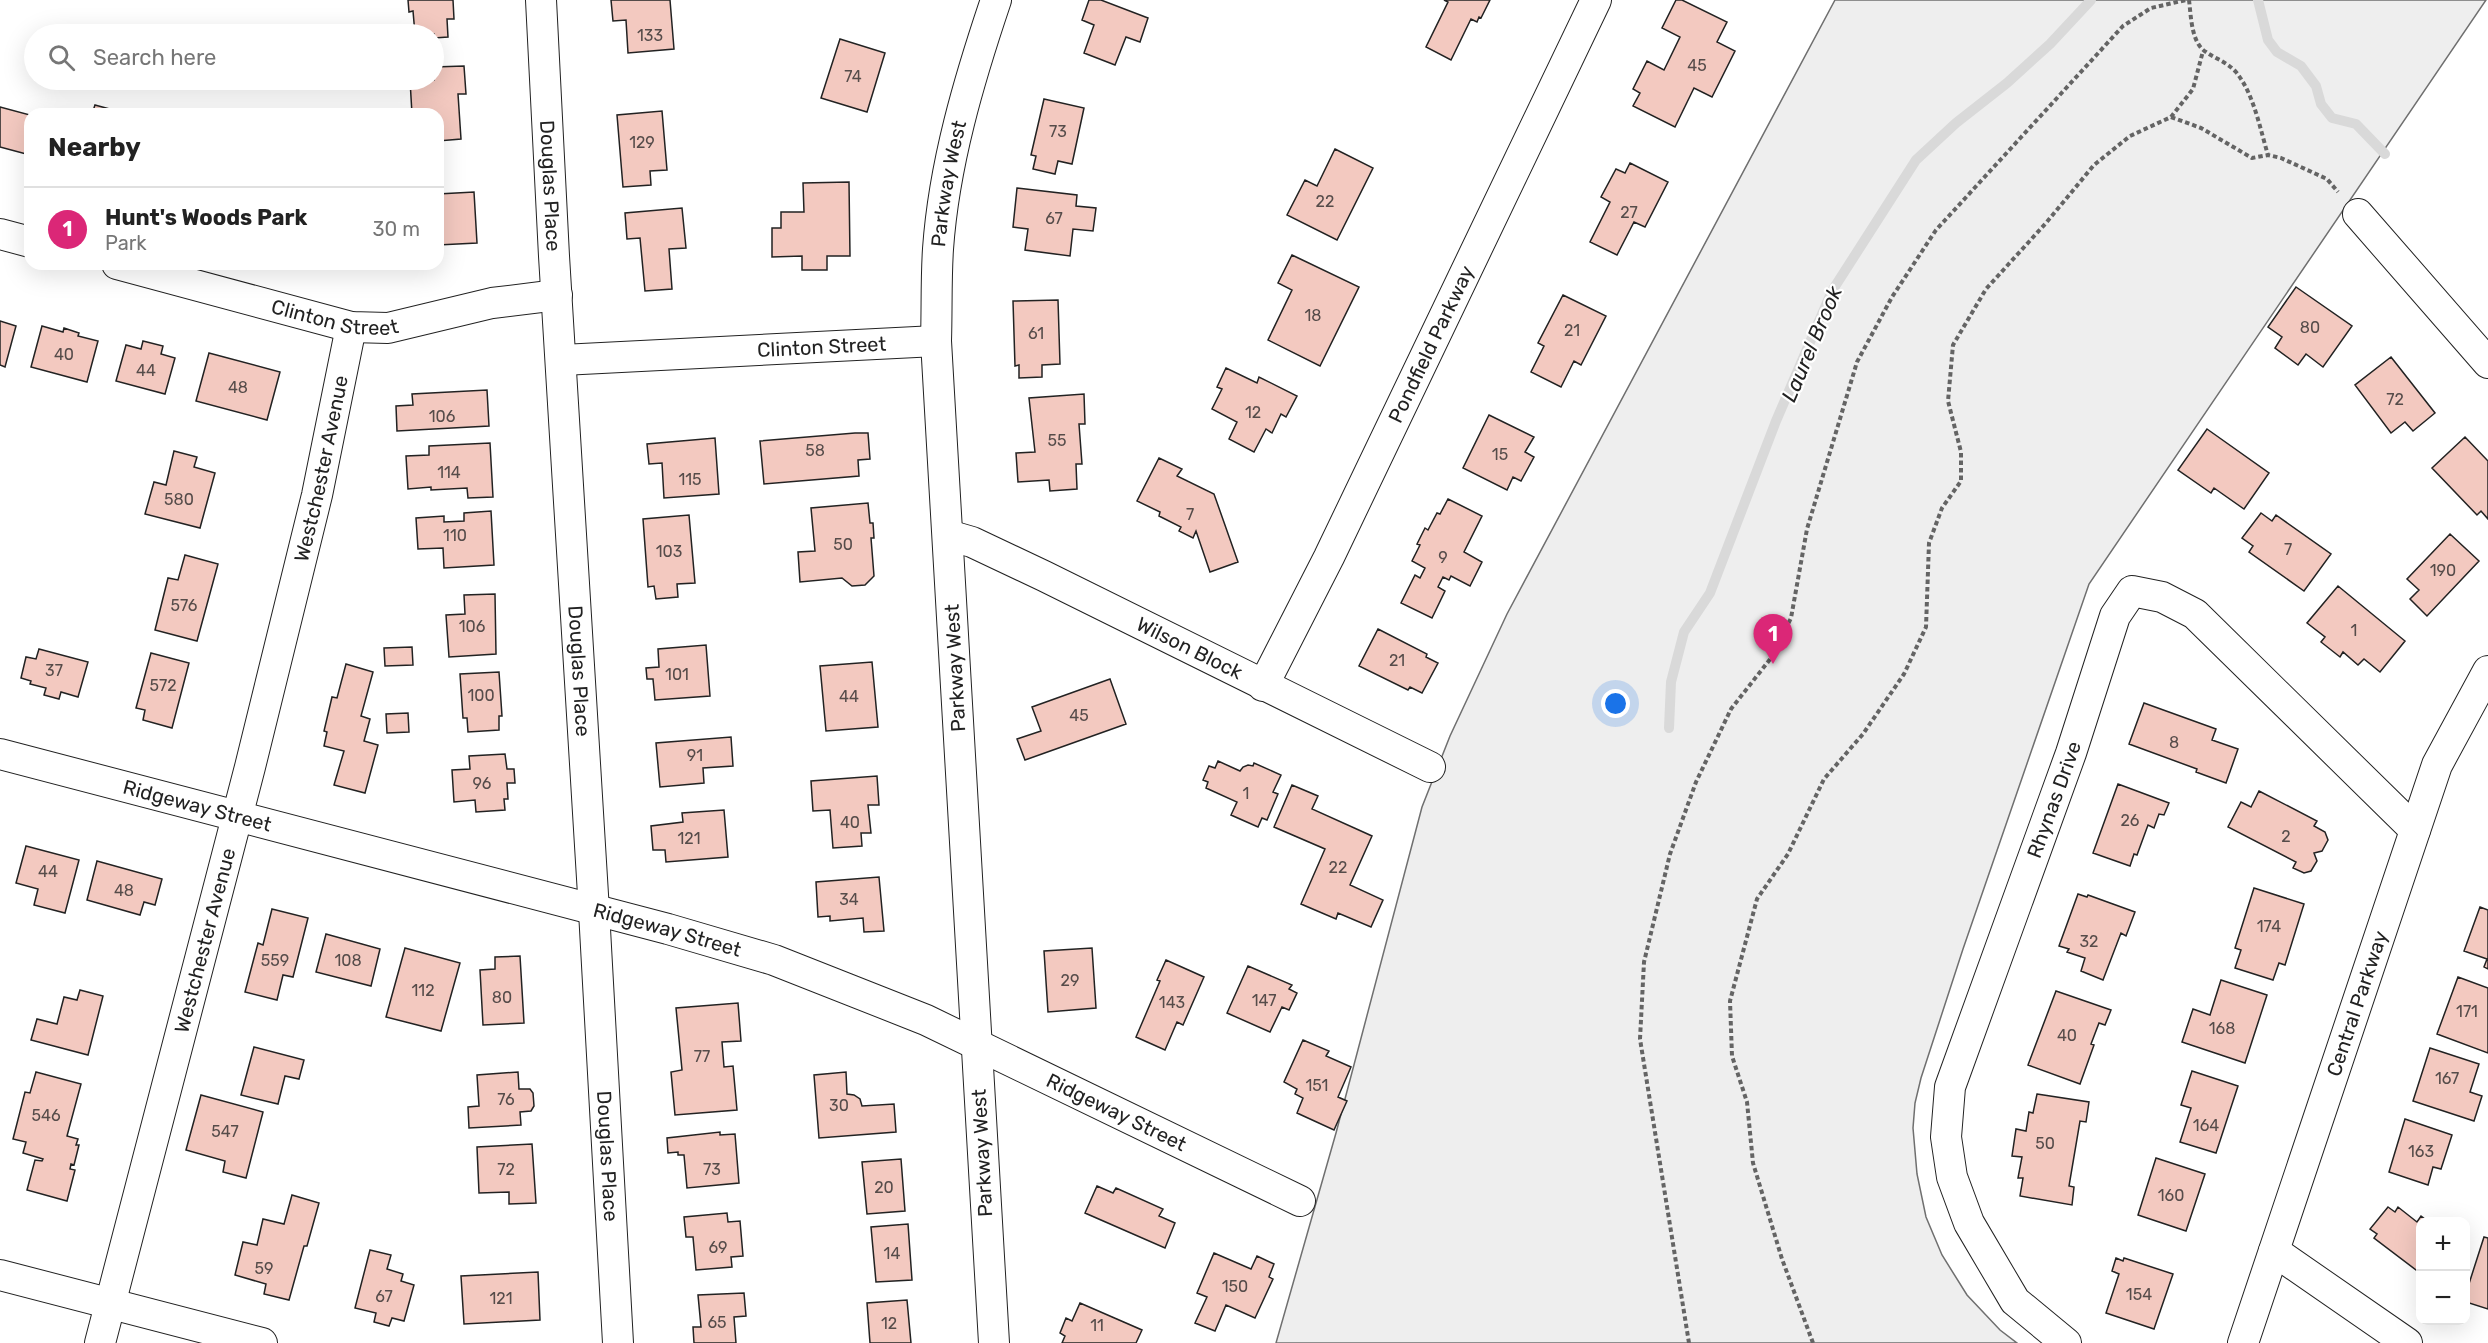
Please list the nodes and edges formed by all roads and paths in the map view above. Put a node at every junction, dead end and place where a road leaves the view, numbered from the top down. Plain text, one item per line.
1 (542, 0) edge
2 (996, 0) edge
3 (1596, 0) edge
4 (2187, 0) edge
5 (2203, 51) junction
6 (2171, 117) junction
7 (2268, 155) junction
8 (2358, 214) joint
9 (0, 234) edge
10 (24, 240) edge
11 (139, 270) edge
12 (557, 295) junction
13 (351, 327) junction
14 (936, 341) junction
15 (562, 360) junction
16 (2488, 363) edge
17 (948, 535) junction
18 (2488, 671) edge
19 (1263, 686) junction
20 (0, 754) edge
21 (1430, 767) dead end
22 (236, 817) junction
23 (2415, 830) junction
24 (594, 911) junction
25 (976, 1044) junction
26 (1300, 1201) dead end
27 (2274, 1251) junction
28 (0, 1275) edge
29 (111, 1304) junction
30 (100, 1343) edge
31 (262, 1343) edge
32 (618, 1343) edge
33 (994, 1343) edge
34 (1689, 1343) edge
35 (1813, 1343) edge
36 (2066, 1343) edge
37 (2243, 1343) edge
38 (2407, 1343) edge

1 - 12 street, Douglas Place
2 - 14 street, Parkway West
3 - 19 street, Pondfield Parkway
4 - 5 path
4 - 34 path
5 - 6 path
5 - 7 path
6 - 7 path
6 - 35 path
7 - 8 path
8 - 16 street
9 - 10 street
11 - 13 street, Clinton Street
12 - 13 street, Clinton Street
12 - 15 street, Douglas Place
13 - 22 street, Westchester Avenue
14 - 15 street, Clinton Street
14 - 17 street, Parkway West
15 - 24 street, Douglas Place
17 - 19 street, Wilson Block
17 - 25 street, Parkway West
18 - 23 street, Central Parkway
19 - 21 street, Wilson Block
20 - 22 street, Ridgeway Street
22 - 24 street, Ridgeway Street
22 - 29 street, Westchester Avenue
23 - 27 street, Central Parkway
23 - 36 street, Rhynas Drive
24 - 25 street, Ridgeway Street
24 - 32 street, Douglas Place
25 - 26 street, Ridgeway Street
25 - 33 street, Parkway West
27 - 37 street, Central Parkway
27 - 38 street
28 - 29 street
29 - 30 street, Westchester Avenue
29 - 31 street

